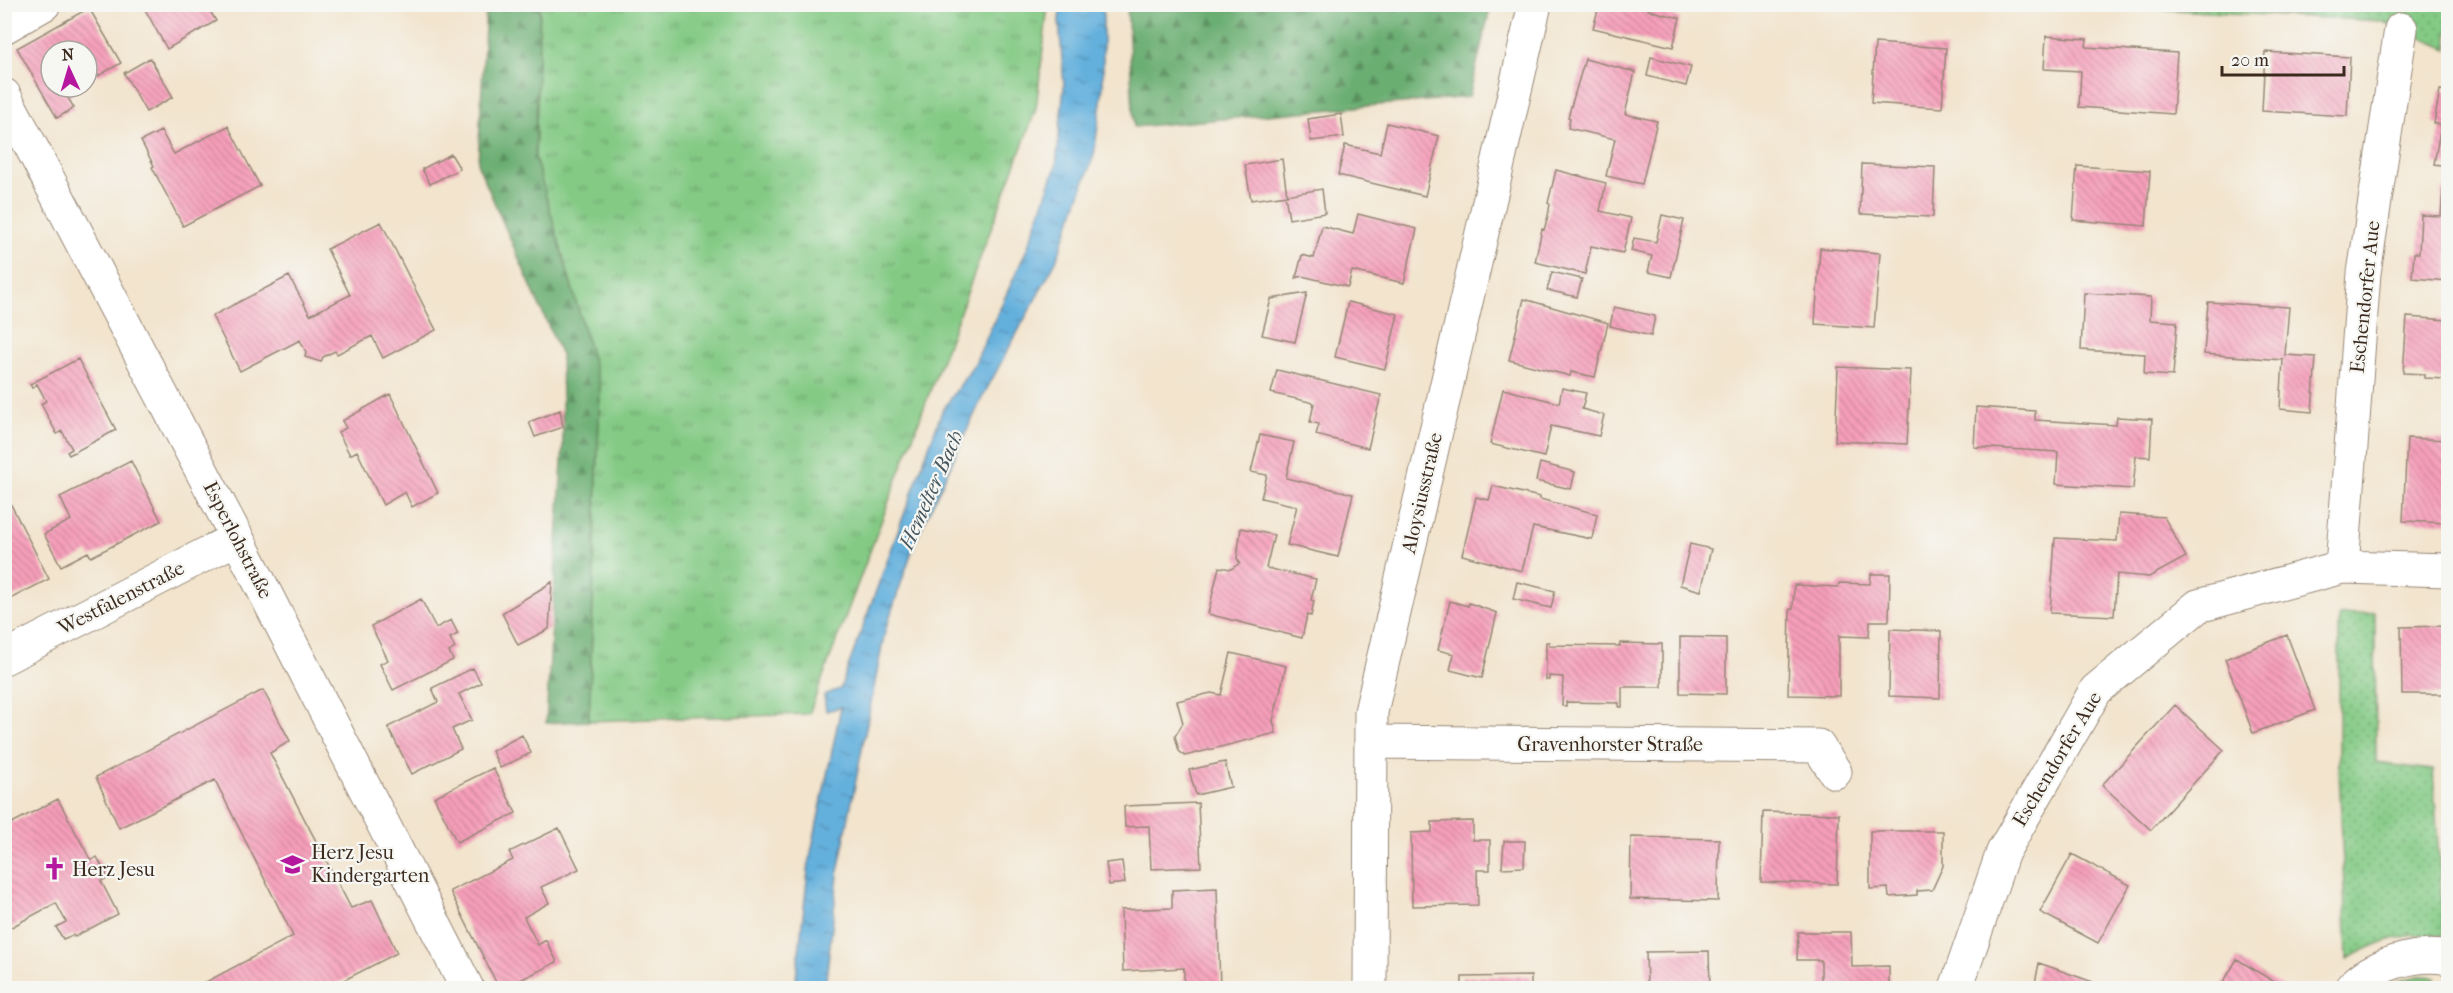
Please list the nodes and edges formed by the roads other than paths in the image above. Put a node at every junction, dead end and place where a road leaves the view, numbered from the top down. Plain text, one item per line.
1 (44, 4) edge
2 (1535, 4) edge
3 (4, 27) edge
4 (2401, 29) dead end
5 (4, 95) edge
6 (237, 538) junction
7 (2342, 567) junction
8 (2448, 570) edge
9 (4, 658) edge
10 (1371, 742) junction
11 (1835, 772) dead end
12 (2448, 958) edge
13 (467, 988) edge
14 (1370, 988) edge
15 (1956, 988) edge
16 (2351, 988) edge

1 - 3 street
2 - 10 street, Aloysiusstraße
4 - 7 street, Eschendorfer Aue
5 - 6 street, Esperlohstraße
6 - 9 street, Westfalenstraße
6 - 13 street, Esperlohstraße
7 - 8 street, Eschendorfer Aue
7 - 15 street, Eschendorfer Aue
10 - 11 street, Gravenhorster Straße
10 - 14 street, Aloysiusstraße
12 - 16 street

